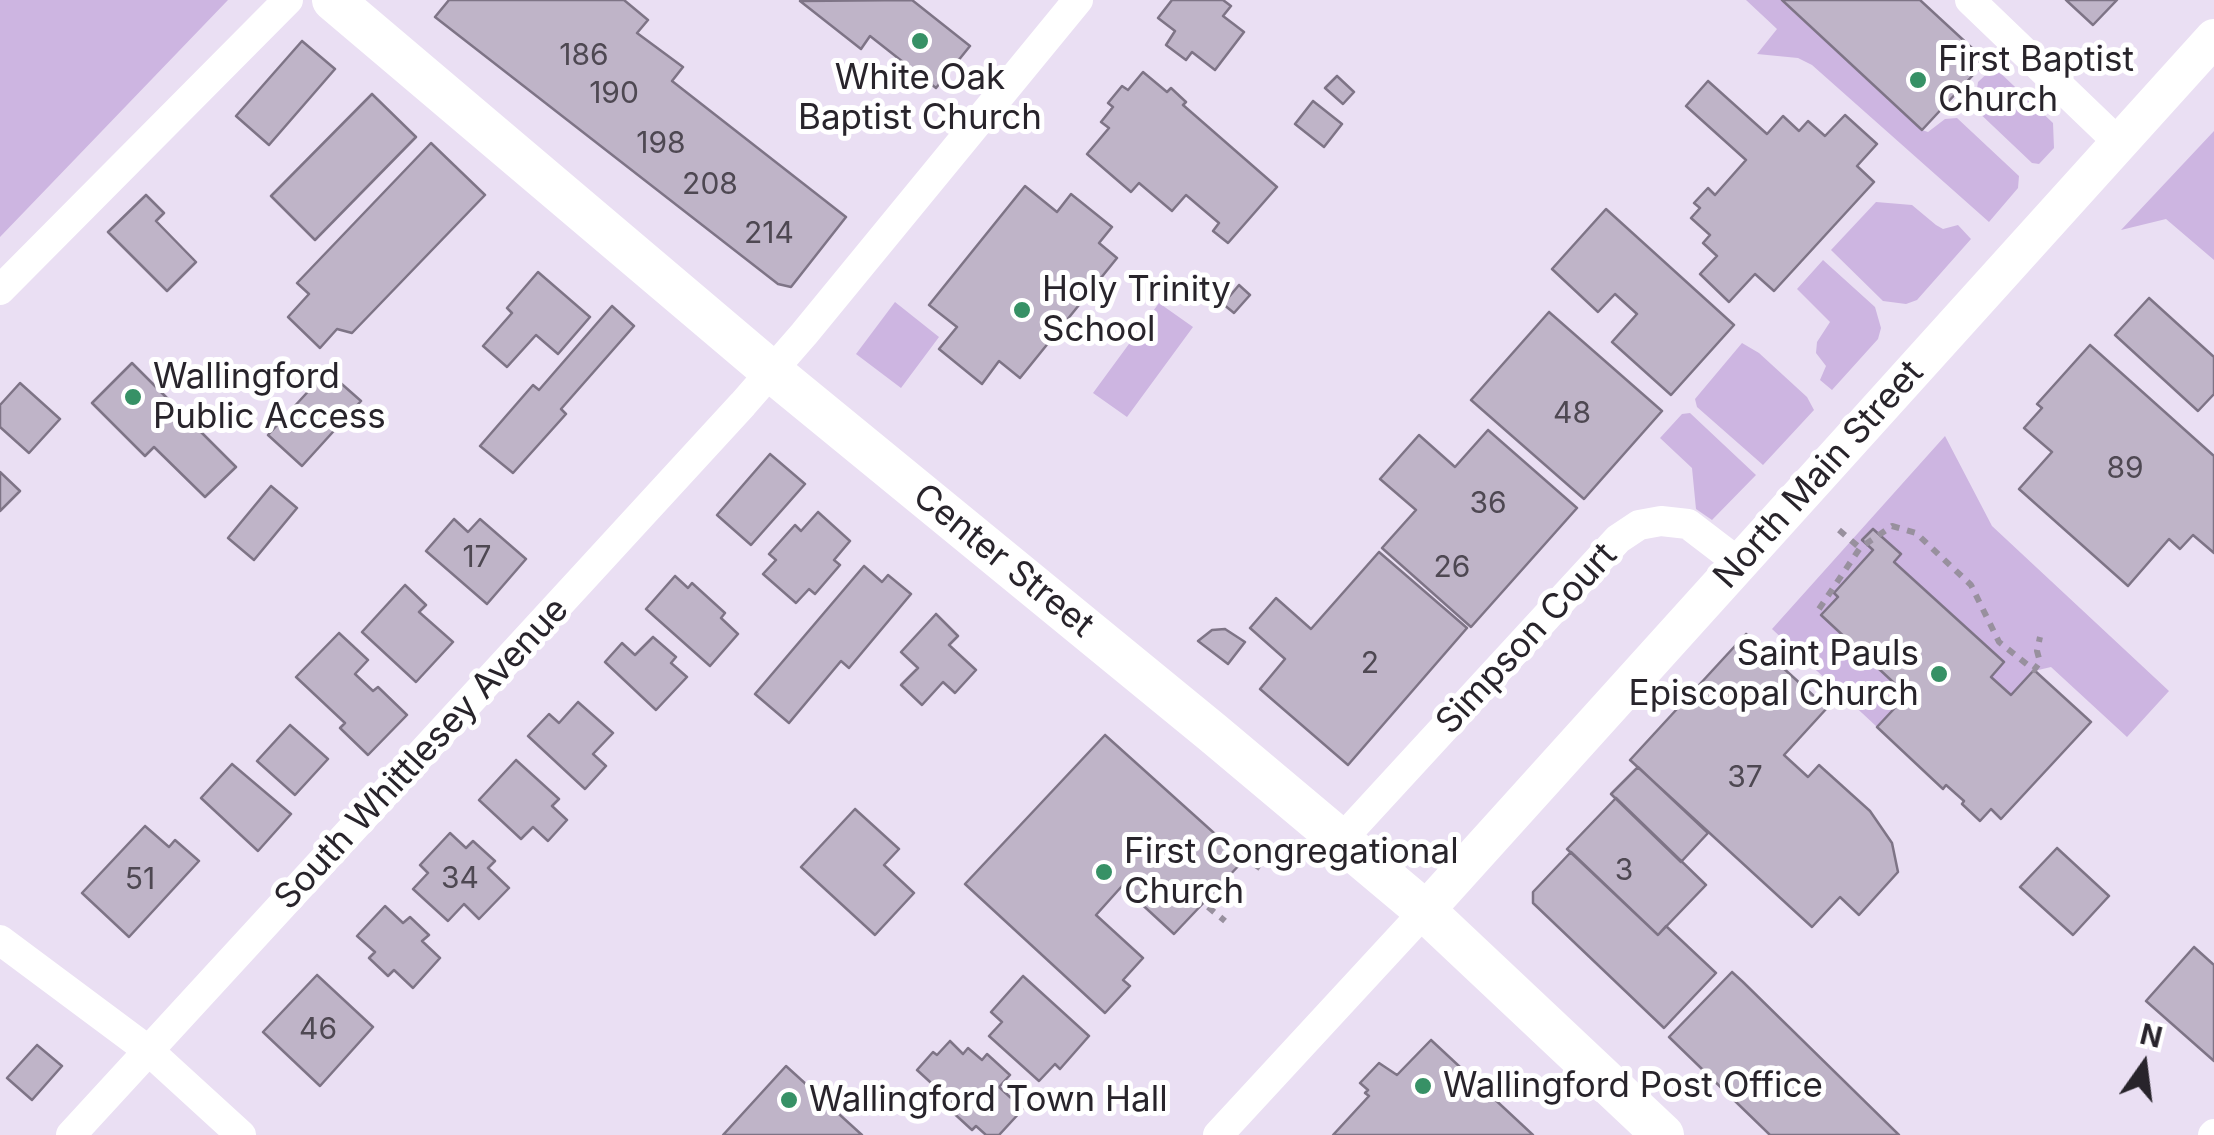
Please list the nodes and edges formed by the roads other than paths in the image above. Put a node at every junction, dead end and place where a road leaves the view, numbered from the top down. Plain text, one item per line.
1 (288, 0) edge
2 (1078, 0) edge
3 (1970, 0) edge
4 (351, 6) edge
5 (2214, 38) edge
6 (2119, 143) junction
7 (0, 290) edge
8 (771, 371) junction
9 (1740, 563) junction
10 (1341, 840) junction
11 (1425, 911) junction
12 (0, 940) edge
13 (149, 1051) junction
14 (71, 1135) edge
15 (241, 1135) edge
16 (1218, 1135) edge
17 (1663, 1135) edge

1 - 7 street
2 - 8 street, South Whittlesey Avenue
3 - 6 street
4 - 8 main road, Center Street
5 - 6 street, North Main Street
6 - 9 street, North Main Street
8 - 10 main road, Center Street
8 - 13 street, South Whittlesey Avenue
9 - 10 street, Simpson Court
9 - 11 street, North Main Street
10 - 11 main road, Center Street
11 - 16 street
11 - 17 main road, Center Street
12 - 13 street
13 - 14 street, South Whittlesey Avenue
13 - 15 street

